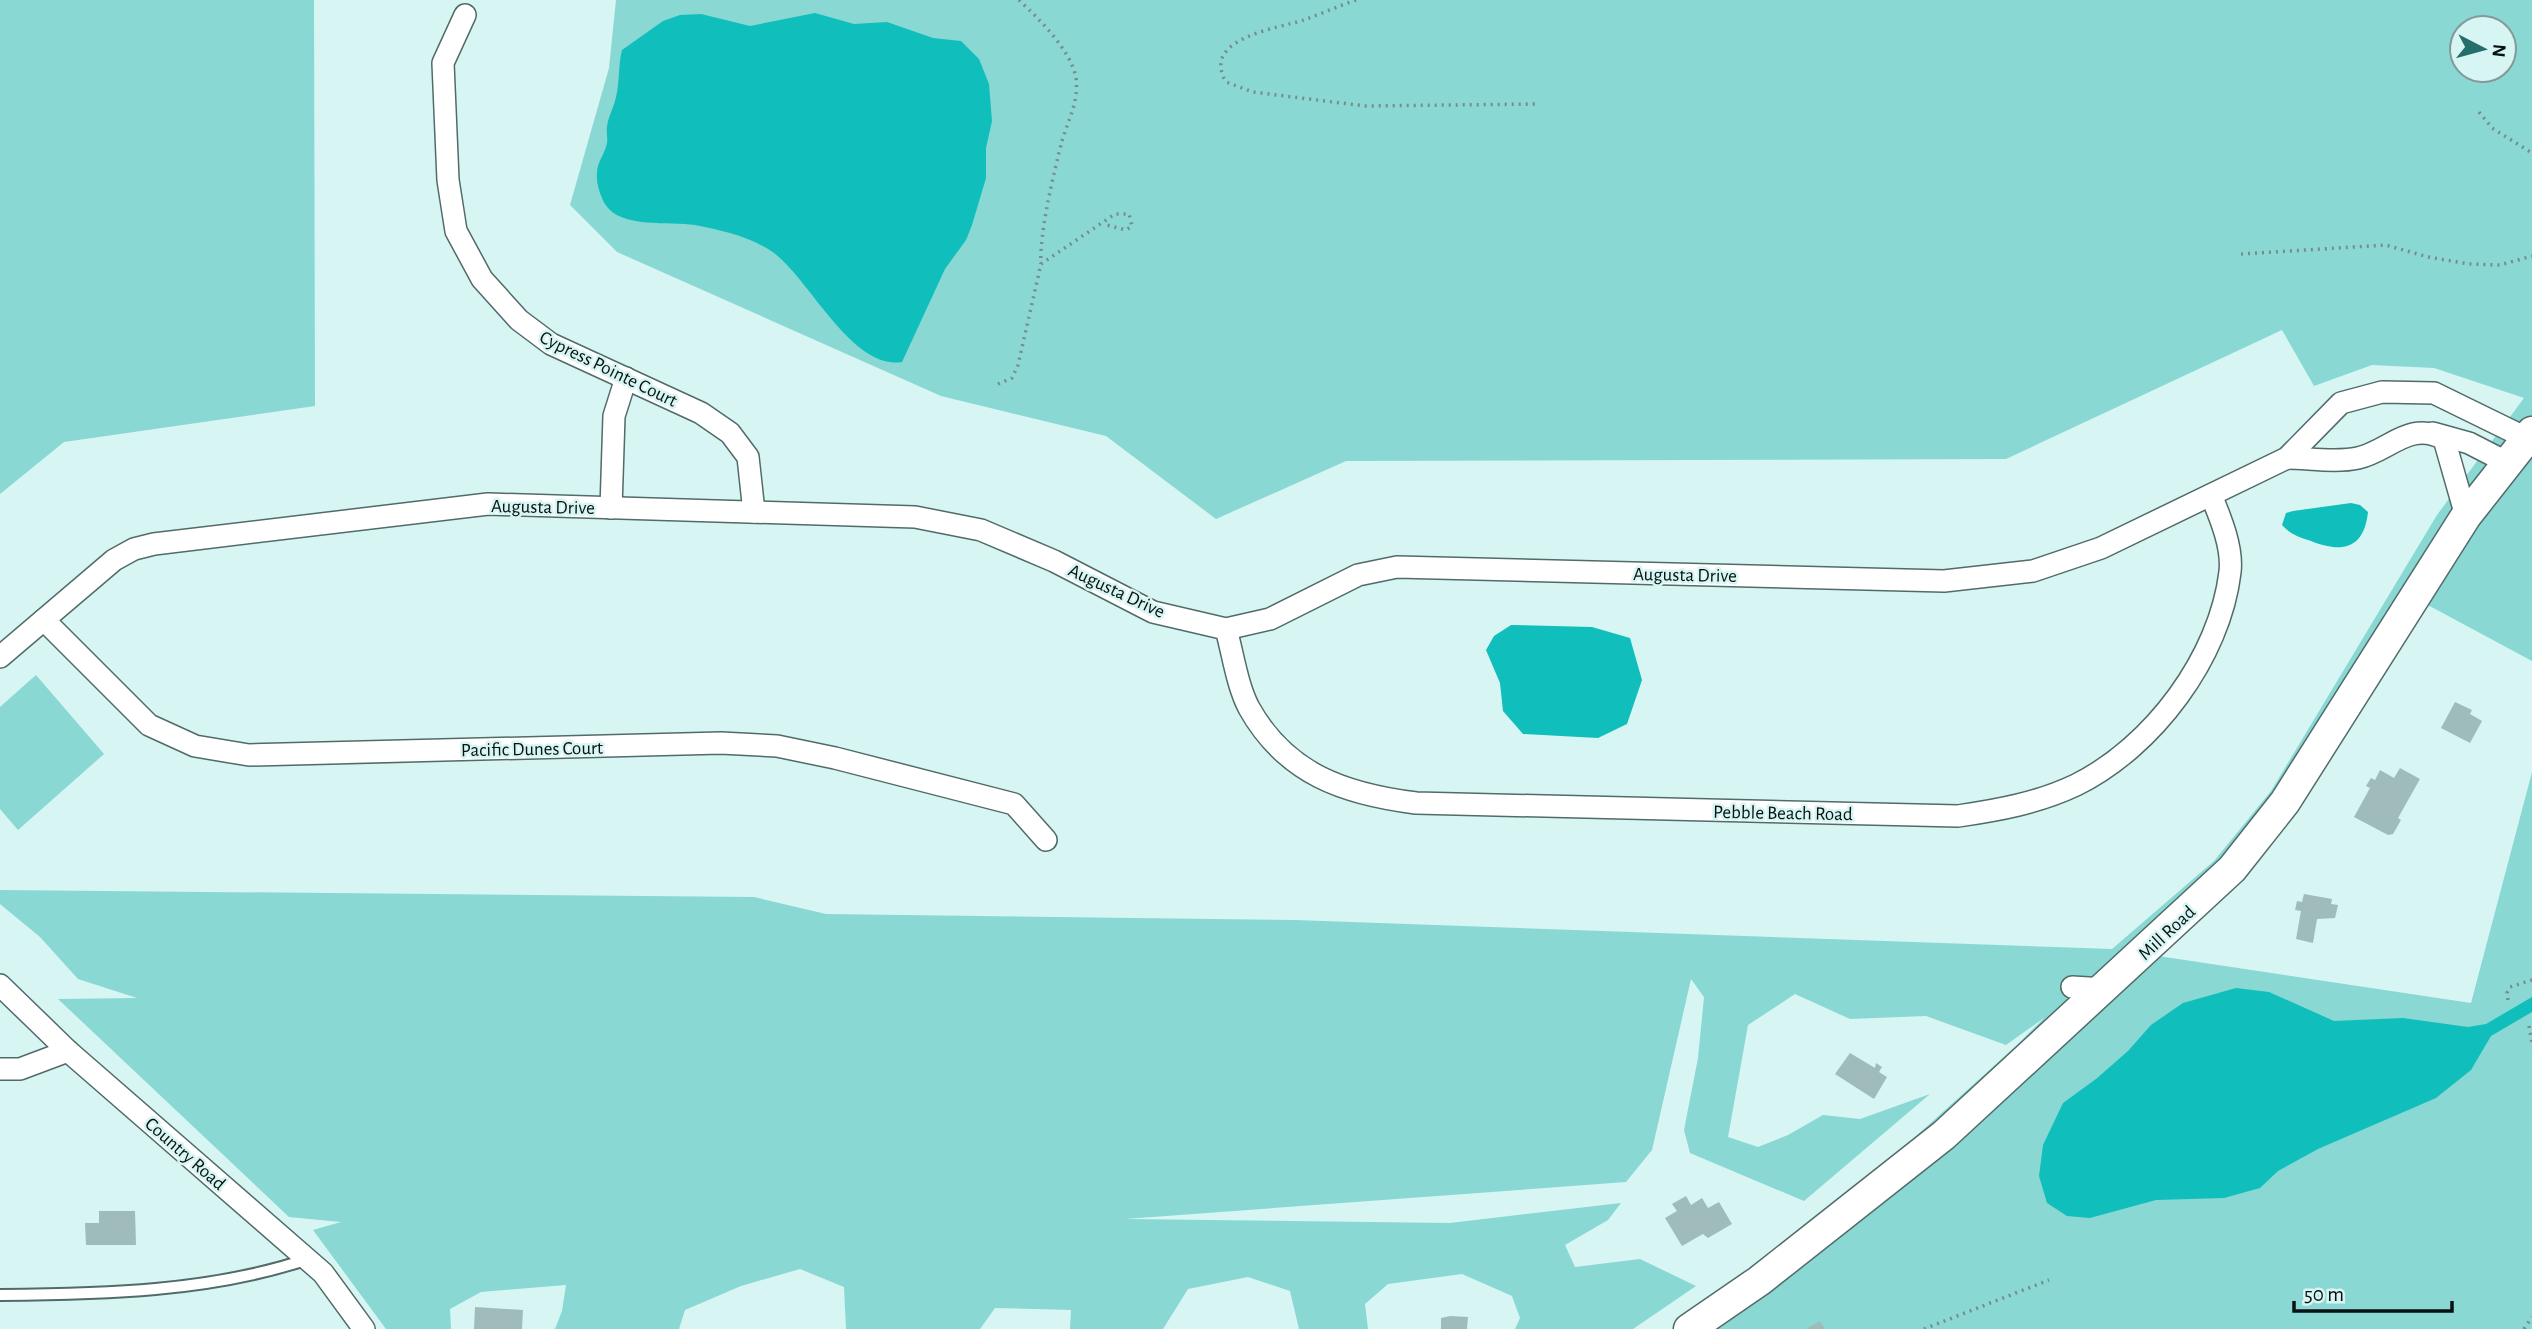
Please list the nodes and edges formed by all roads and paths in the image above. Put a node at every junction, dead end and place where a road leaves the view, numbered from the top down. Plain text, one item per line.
1 (1019, 0) edge
2 (1356, 0) edge
3 (465, 15) dead end
4 (1537, 104) dead end
5 (2479, 112) dead end
6 (2532, 153) edge
7 (1103, 224) junction
8 (2241, 254) dead end
9 (2532, 256) edge
10 (1041, 264) junction
11 (626, 378) junction
12 (998, 384) dead end
13 (2433, 433) junction
14 (2529, 435) edge
15 (2287, 458) junction
16 (2506, 462) junction
17 (2211, 495) junction
18 (611, 508) junction
19 (754, 512) junction
20 (2466, 516) junction
21 (44, 620) junction
22 (1226, 629) junction
23 (0, 657) edge
24 (1046, 840) dead end
25 (2532, 980) edge
26 (0, 985) edge
27 (2072, 987) dead end
28 (2105, 989) junction
29 (2508, 1000) dead end
30 (2529, 1026) dead end
31 (2532, 1043) edge
32 (68, 1051) junction
33 (0, 1069) edge
34 (308, 1259) junction
35 (2049, 1280) dead end
36 (0, 1295) edge
37 (2532, 1317) edge
38 (364, 1329) edge
39 (1689, 1329) edge
40 (1924, 1329) edge
41 (2524, 1329) edge

1 - 10 path
2 - 4 path
3 - 11 street, Cypress Pointe Court
5 - 6 path
7 - 7 path
7 - 10 path
8 - 9 path
10 - 12 path
11 - 18 street
11 - 19 street, Cypress Pointe Court
13 - 15 street, Augusta Drive
13 - 16 street, Augusta Drive
13 - 20 street
14 - 15 street, Augusta Drive
14 - 16 main road, Mill Road
15 - 17 street, Augusta Drive
16 - 20 main road, Mill Road
17 - 22 street, Augusta Drive
17 - 22 street, Pebble Beach Road
18 - 19 street, Augusta Drive
18 - 21 street, Augusta Drive
19 - 22 street, Augusta Drive
20 - 28 main road, Mill Road
21 - 23 street, Augusta Drive
21 - 24 street, Pacific Dunes Court
25 - 29 path
26 - 32 street, Country Road
27 - 28 street
28 - 39 main road, Mill Road
30 - 31 path
32 - 33 street
32 - 34 street, Country Road
34 - 36 lane
34 - 38 street, Country Road
35 - 40 path
37 - 41 path

